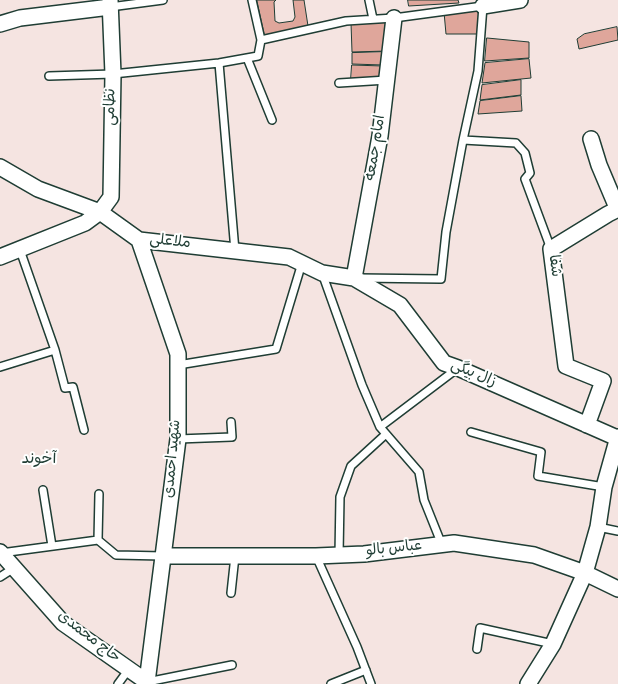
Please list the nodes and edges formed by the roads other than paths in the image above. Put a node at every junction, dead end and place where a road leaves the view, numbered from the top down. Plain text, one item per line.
1 (163, 0) edge
2 (252, 0) edge
3 (369, 0) edge
4 (520, 0) edge
5 (486, 3) edge
6 (110, 4) edge
7 (394, 18) junction
8 (373, 19) junction
9 (0, 24) edge
10 (261, 40) junction
11 (248, 58) junction
12 (219, 63) junction
13 (113, 74) junction
14 (49, 76) dead end
15 (387, 80) junction
16 (339, 83) dead end
17 (272, 120) dead end
18 (591, 139) dead end
19 (463, 140) junction
20 (0, 167) edge
21 (618, 210) edge
22 (100, 212) junction
23 (139, 240) junction
24 (551, 249) junction
25 (20, 250) junction
26 (235, 251) junction
27 (0, 257) edge
28 (302, 263) junction
29 (322, 273) junction
30 (354, 278) junction
31 (55, 350) junction
32 (178, 365) junction
33 (0, 367) edge
34 (458, 368) junction
35 (231, 422) dead end
36 (587, 425) junction
37 (380, 427) junction
38 (84, 430) dead end
39 (471, 432) dead end
40 (386, 434) junction
41 (618, 437) edge
42 (178, 439) junction
43 (604, 487) junction
44 (43, 490) dead end
45 (99, 494) dead end
46 (598, 527) junction
47 (618, 531) edge
48 (98, 540) junction
49 (442, 544) junction
50 (52, 546) junction
51 (0, 552) edge
52 (339, 555) junction
53 (163, 556) junction
54 (235, 556) junction
55 (316, 556) junction
56 (14, 568) junction
57 (585, 573) junction
58 (0, 577) edge
59 (618, 589) edge
60 (231, 593) dead end
61 (553, 644) junction
62 (477, 649) dead end
63 (232, 665) dead end
64 (129, 669) junction
65 (366, 670) junction
66 (148, 683) edge
67 (118, 684) edge
68 (331, 684) edge
69 (371, 684) edge
70 (528, 684) edge

1 - 6 lane
2 - 10 lane
3 - 8 lane
4 - 5 street
5 - 7 lane
5 - 19 lane
6 - 9 street
6 - 13 street, نظامی
7 - 8 lane
7 - 15 street, امام جمعه
8 - 10 lane
10 - 11 lane
11 - 12 lane
11 - 17 lane
12 - 13 lane
12 - 26 lane
13 - 14 lane
13 - 22 street, نظامی
15 - 16 lane
15 - 30 street, امام جمعه
18 - 21 street
19 - 24 lane, شفا
19 - 30 lane
20 - 22 street, ملاعلی
21 - 24 street
22 - 23 street, ملاعلی
22 - 25 street
23 - 26 street, ملاعلی
23 - 32 street, شهید احمدی
24 - 36 street, شفا
25 - 27 street
25 - 31 lane
26 - 28 street, ملاعلی
28 - 29 street, ملاعلی
28 - 32 lane
29 - 30 street, ملاعلی
29 - 37 lane
30 - 34 street, زال بیگی
31 - 33 lane
31 - 38 lane
32 - 42 street, شهید احمدی
34 - 36 street, زال بیگی
34 - 37 lane
35 - 42 lane
36 - 41 street, زال بیگی
37 - 40 lane
39 - 43 lane
40 - 49 lane
40 - 52 lane
41 - 43 street
42 - 53 street, شهید احمدی
43 - 46 street
44 - 50 lane
45 - 48 lane
46 - 47 lane
46 - 57 street
48 - 50 lane
48 - 53 lane
49 - 52 street, عباس بالو
49 - 57 street, عباس بالو
50 - 51 lane
51 - 56 street, حاج محمدی
52 - 55 street, عباس بالو
53 - 54 street, عباس بالو
53 - 66 street, شهید احمدی
54 - 55 street, عباس بالو
54 - 60 lane
55 - 65 lane
56 - 58 lane
56 - 64 street, حاج محمدی
57 - 59 street, عباس بالو
57 - 61 street
61 - 62 lane
61 - 70 street
63 - 66 lane
64 - 66 street, حاج محمدی
64 - 67 lane
65 - 68 lane
65 - 69 lane

